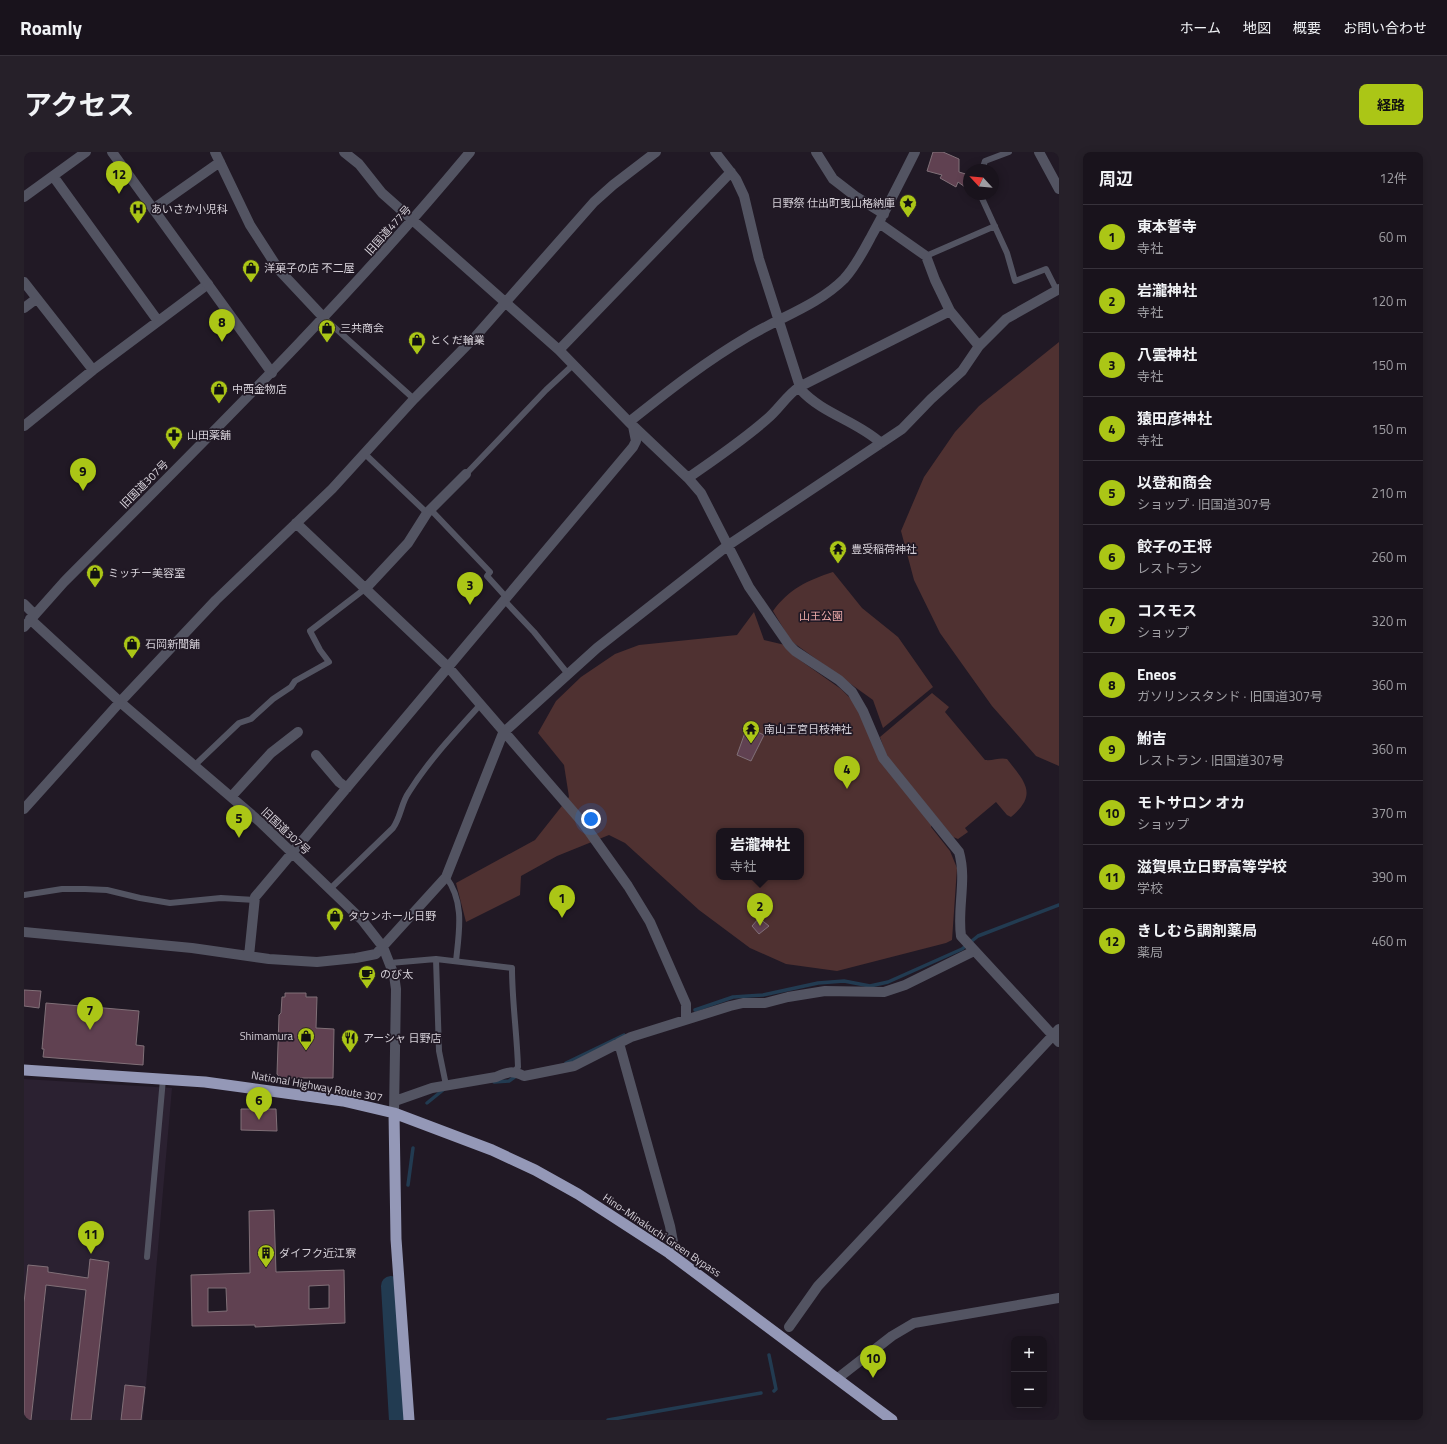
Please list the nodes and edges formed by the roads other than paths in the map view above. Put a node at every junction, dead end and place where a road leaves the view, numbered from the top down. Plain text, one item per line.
1 (86, 152) edge
2 (112, 152) edge
3 (215, 152) edge
4 (344, 152) edge
5 (470, 152) edge
6 (656, 152) edge
7 (715, 152) edge
8 (816, 152) edge
9 (915, 152) edge
10 (1009, 152) edge
11 (1039, 152) edge
12 (220, 162) junction
13 (984, 164) edge
14 (731, 172) junction
15 (53, 176) junction
16 (1059, 189) edge
17 (24, 197) edge
18 (983, 200) edge
19 (153, 209) junction
20 (881, 219) junction
21 (413, 220) junction
22 (995, 226) junction
23 (926, 256) junction
24 (24, 282) edge
25 (208, 284) junction
26 (1058, 290) edge
27 (36, 299) junction
28 (507, 302) junction
29 (24, 308) edge
30 (950, 311) junction
31 (324, 318) junction
32 (778, 320) junction
33 (158, 321) junction
34 (979, 346) junction
35 (559, 350) junction
36 (573, 365) junction
37 (93, 370) junction
38 (272, 373) junction
39 (799, 387) junction
40 (414, 399) junction
41 (631, 424) junction
42 (24, 426) edge
43 (881, 443) junction
44 (365, 454) junction
45 (466, 474) joint
46 (688, 478) junction
47 (428, 511) junction
48 (296, 523) junction
49 (727, 546) junction
50 (366, 588) junction
51 (505, 598) junction
52 (24, 604) edge
53 (29, 620) edge
54 (449, 668) junction
55 (568, 674) junction
56 (120, 702) junction
57 (480, 705) junction
58 (298, 732) dead end
59 (503, 733) junction
60 (316, 755) dead end
61 (195, 765) junction
62 (347, 788) junction
63 (231, 797) junction
64 (24, 809) edge
65 (292, 852) junction
66 (446, 877) junction
67 (330, 889) junction
68 (24, 895) edge
69 (255, 900) junction
70 (24, 932) edge
71 (383, 947) junction
72 (973, 949) junction
73 (249, 956) junction
74 (436, 959) junction
75 (456, 961) junction
76 (390, 963) junction
77 (686, 1019) junction
78 (1057, 1036) edge
79 (619, 1043) junction
80 (24, 1070) edge
81 (518, 1073) junction
82 (163, 1079) junction
83 (446, 1085) junction
84 (395, 1101) junction
85 (394, 1113) junction
86 (669, 1253) junction
87 (147, 1257) dead end
88 (1059, 1298) edge
89 (789, 1327) dead end
90 (838, 1378) junction
91 (409, 1420) edge
92 (892, 1420) edge

1 - 15 street
2 - 19 street
3 - 12 street
4 - 21 street
5 - 21 street, 旧国道477号
6 - 28 street
7 - 14 street
8 - 20 street
9 - 20 street
10 - 13 lane
11 - 16 street
12 - 19 street
12 - 31 street
14 - 32 street
14 - 35 street
15 - 17 street
15 - 33 street
18 - 22 lane
19 - 25 street
20 - 23 street
20 - 32 street
21 - 28 street
21 - 31 street, 旧国道477号
22 - 23 lane
22 - 26 lane
23 - 30 street
24 - 27 street
25 - 33 street
25 - 38 street
26 - 34 street
27 - 29 street
27 - 37 street
28 - 35 street
28 - 40 street
30 - 34 street
30 - 39 street
31 - 38 street, 旧国道477号
31 - 40 lane
32 - 39 street
32 - 41 street
33 - 37 street
34 - 43 street
35 - 36 street
36 - 41 street
36 - 45 lane
37 - 42 street
38 - 53 street, 旧国道307号
39 - 43 street
39 - 46 street
40 - 44 street
41 - 46 street
41 - 51 street
43 - 49 street
44 - 47 lane
44 - 48 street
45 - 47 street
46 - 49 street
47 - 50 street
47 - 51 lane
48 - 50 street
48 - 56 street
49 - 55 street
49 - 72 street
50 - 54 street
50 - 61 lane
51 - 54 street
51 - 55 lane
52 - 53 street
53 - 56 street, 旧国道307号
54 - 57 street
54 - 62 street
55 - 59 street
56 - 61 street, 旧国道307号
56 - 64 street
57 - 59 street
57 - 67 lane
58 - 63 street
59 - 66 street
59 - 77 street
60 - 62 street
61 - 63 street, 旧国道307号
62 - 65 street
63 - 65 street, 旧国道307号
65 - 67 street, 旧国道307号
65 - 69 street
66 - 71 street
66 - 75 lane
67 - 71 street, 旧国道307号
68 - 69 lane
69 - 73 street
70 - 73 street
71 - 73 street
71 - 76 street, 旧国道307号
72 - 77 street
72 - 78 street
74 - 75 lane
74 - 76 lane
74 - 83 lane
75 - 81 lane
76 - 84 street, 旧国道307号
77 - 79 street
78 - 89 street
79 - 81 street
79 - 86 street
80 - 82 highway, National Highway Route 307
81 - 83 street
82 - 85 highway, National Highway Route 307
82 - 87 lane
83 - 84 street
84 - 85 street, 旧国道307号
85 - 86 highway, Hino-Minakuchi Green Bypass
85 - 91 highway, National Highway Route 307
86 - 90 highway, Hino-Minakuchi Green Bypass
88 - 90 street
90 - 92 highway, Hino-Minakuchi Green Bypass

